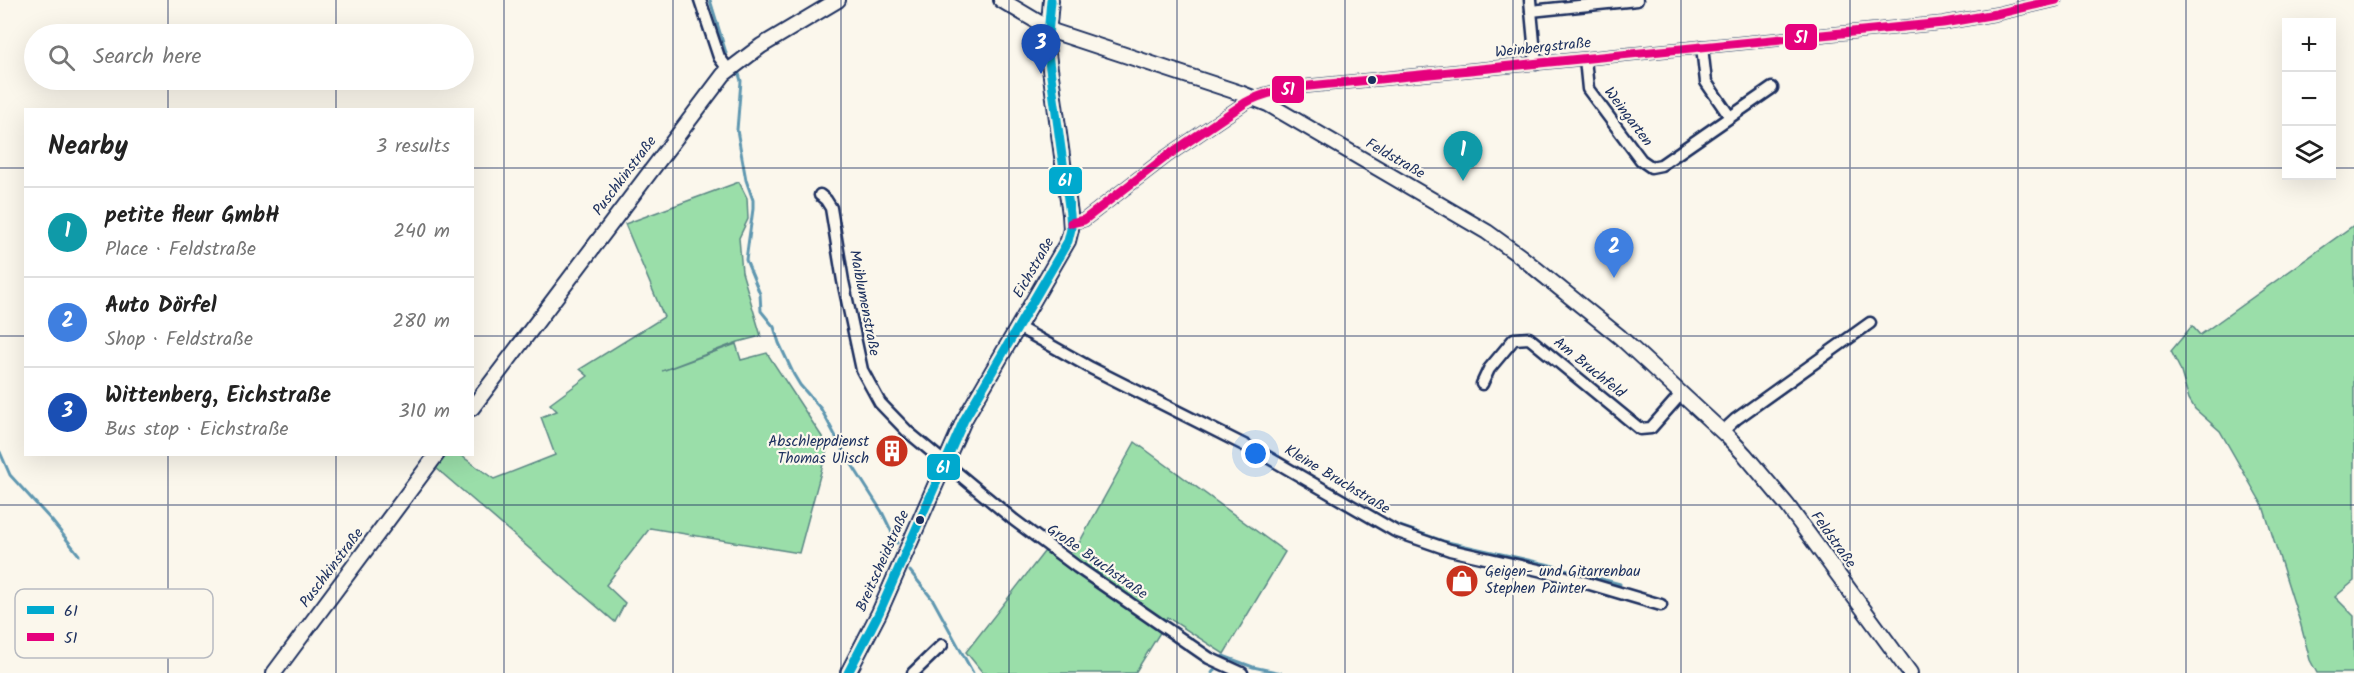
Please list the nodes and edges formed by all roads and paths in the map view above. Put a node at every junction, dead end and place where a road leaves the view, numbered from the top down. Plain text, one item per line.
1 (700, 0) edge
2 (838, 0) edge
3 (1001, 0) edge
4 (1051, 0) edge
5 (1638, 0) edge
6 (2056, 0) edge
7 (1530, 5) edge
8 (1048, 28) junction
9 (1702, 47) junction
10 (1585, 58) junction
11 (1536, 64) junction
12 (732, 66) junction
13 (1772, 88) dead end
14 (1254, 98) junction
15 (1730, 117) junction
16 (820, 195) dead end
17 (1071, 223) junction
18 (1870, 323) dead end
19 (1018, 327) junction
20 (1482, 384) dead end
21 (1682, 394) junction
22 (474, 405) edge
23 (1723, 431) junction
24 (436, 456) edge
25 (945, 461) junction
26 (1661, 605) dead end
27 (942, 645) dead end
28 (274, 673) edge
29 (848, 673) edge
30 (913, 673) edge
31 (1242, 673) edge
32 (1910, 673) edge

1 - 12 street
2 - 12 street, Puschkinstraße
3 - 8 street, Feldstraße
4 - 8 street, Eichstraße
5 - 7 street
6 - 9 street, Weinbergstraße
7 - 11 street
8 - 14 street, Feldstraße
8 - 17 street, Eichstraße
9 - 10 street, Weinbergstraße
9 - 15 street
10 - 11 street, Weinbergstraße
10 - 15 street, Weingarten
11 - 14 street, Weinbergstraße
12 - 22 street, Puschkinstraße
13 - 15 street, Weingarten
14 - 17 street, Weinbergstraße
14 - 21 street, Feldstraße
16 - 25 street, Maiblumenstraße
17 - 19 street, Eichstraße
18 - 23 street
19 - 25 street, Eichstraße
19 - 26 street, Kleine Bruchstraße
20 - 21 street, Am Bruchfeld
21 - 23 street, Feldstraße
23 - 32 street, Feldstraße
24 - 28 street, Puschkinstraße
25 - 29 street, Breitscheidstraße
25 - 31 street, Große Bruchstraße
27 - 30 street

